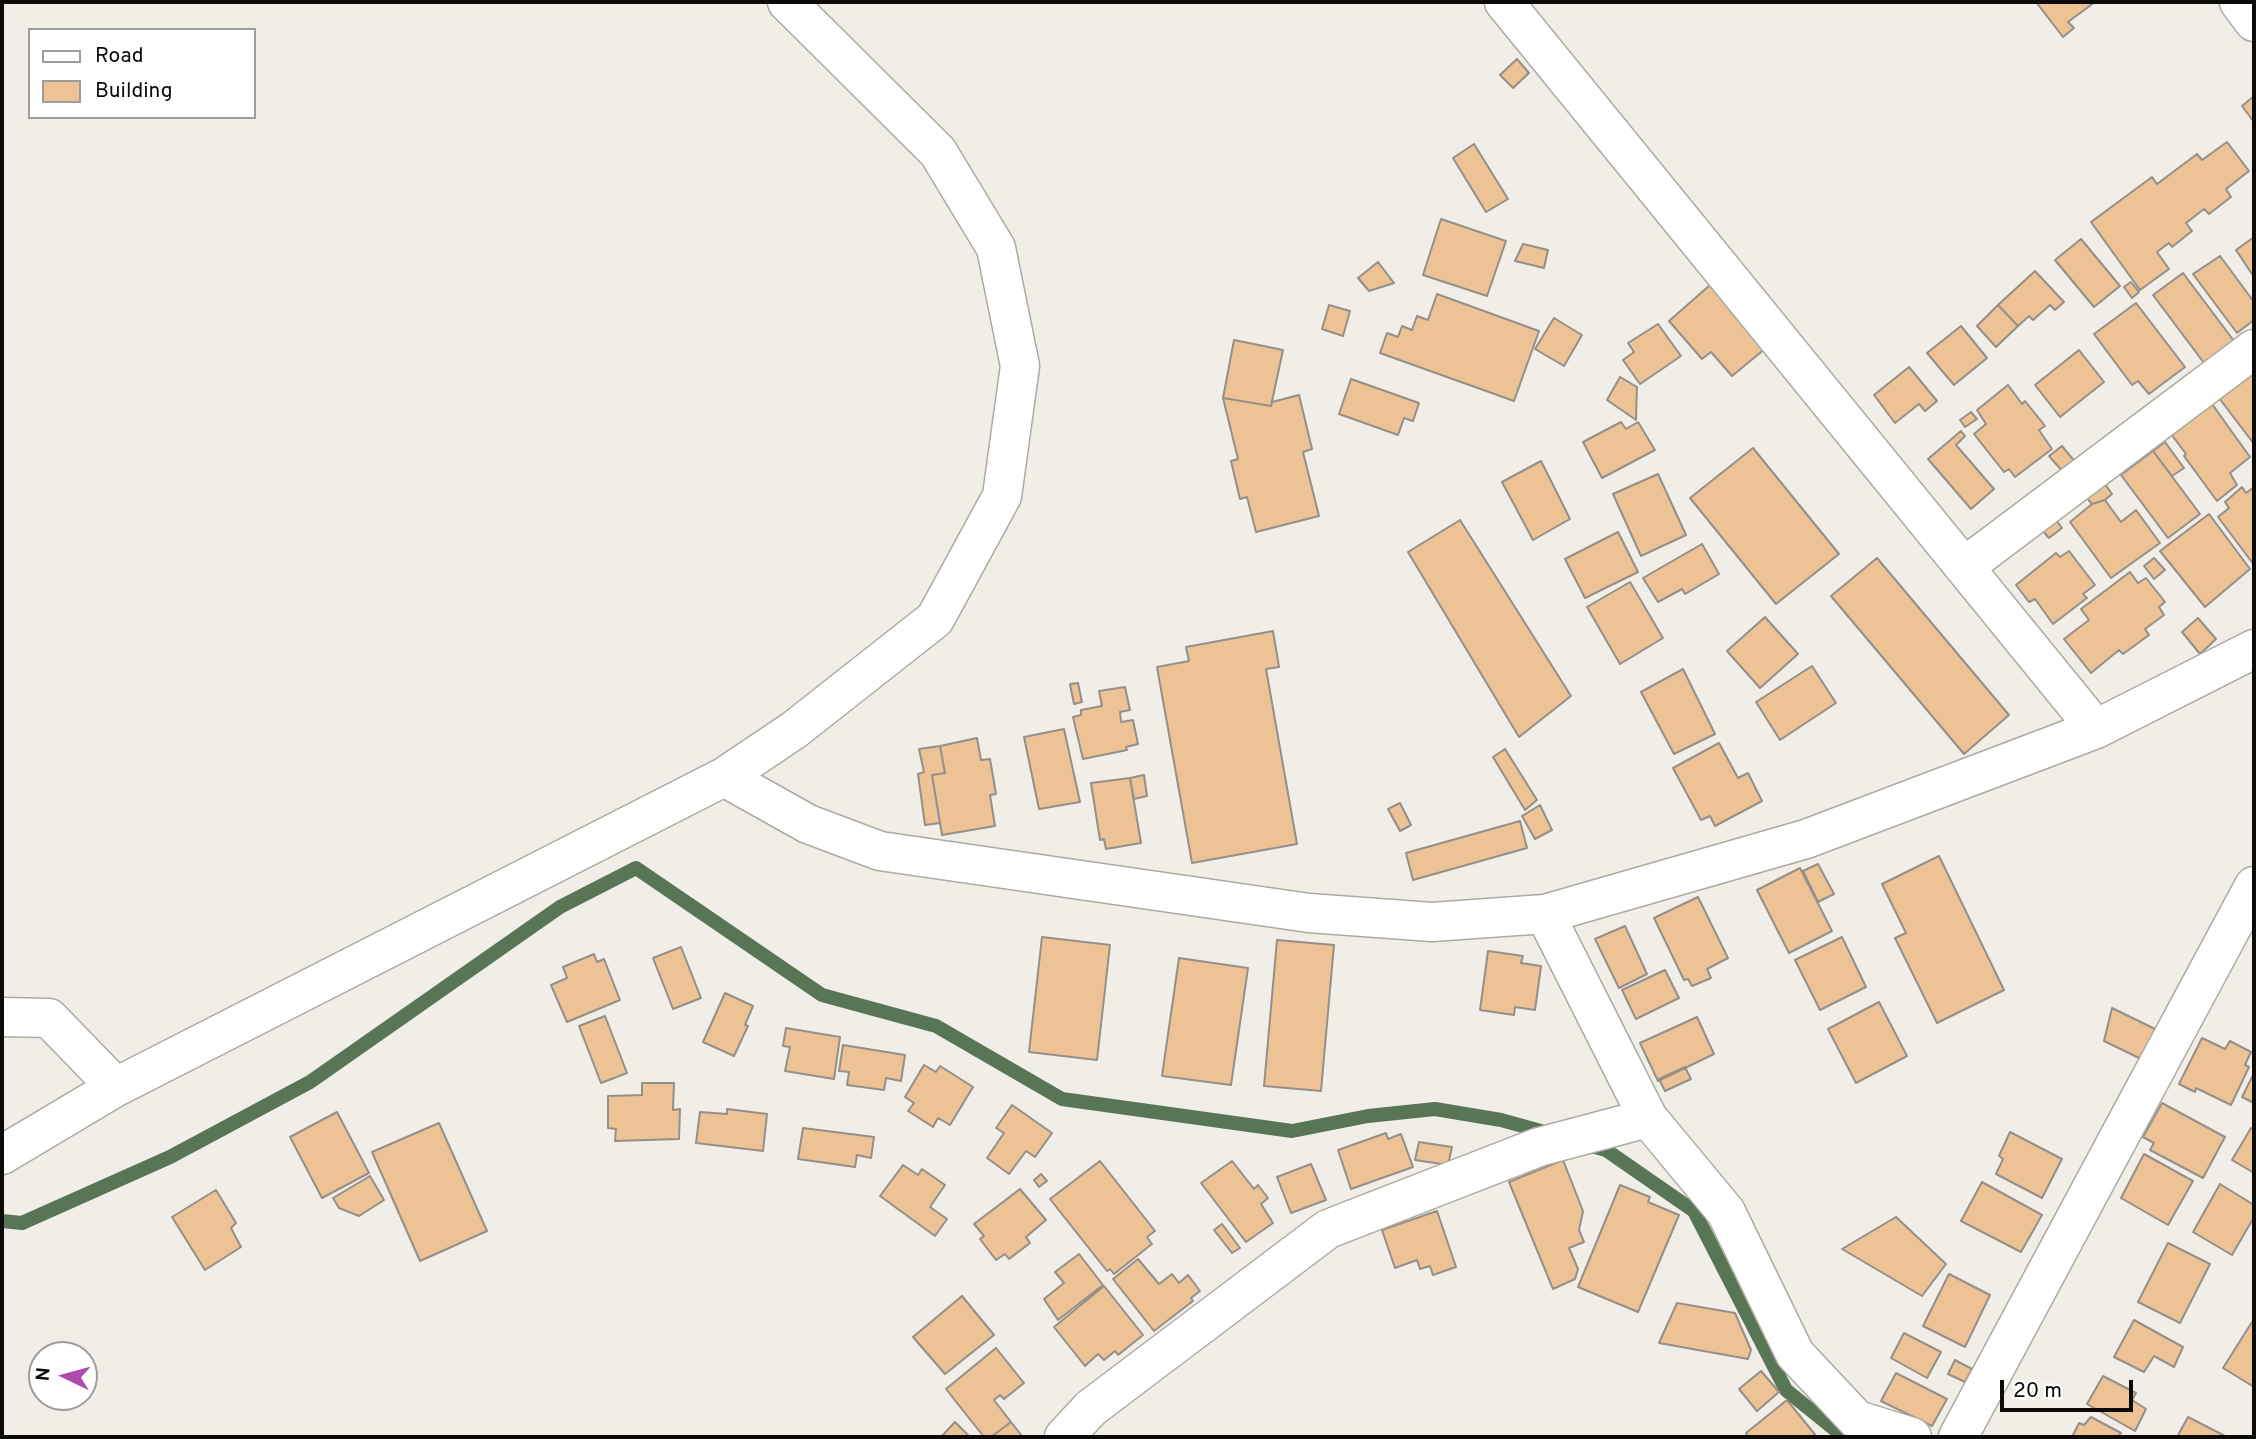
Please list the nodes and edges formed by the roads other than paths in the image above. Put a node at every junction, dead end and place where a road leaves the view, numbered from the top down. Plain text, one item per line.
1 (787, 2) edge
2 (2239, 2) edge
3 (1514, 5) edge
4 (2254, 22) edge
5 (2254, 349) edge
6 (1964, 566) junction
7 (2254, 649) edge
8 (2096, 729) junction
9 (724, 777) junction
10 (2254, 886) edge
11 (1545, 914) junction
12 (2, 1017) edge
13 (117, 1087) junction
14 (1648, 1118) junction
15 (2, 1155) edge
16 (1064, 1437) edge
17 (1912, 1437) edge
18 (1958, 1437) edge

1 - 9 street
2 - 4 street
3 - 6 street
5 - 6 street
6 - 8 street
7 - 8 street
8 - 11 street
9 - 11 street
9 - 13 street
10 - 18 street
11 - 14 street
12 - 13 street
13 - 15 street
14 - 16 street
14 - 17 street

